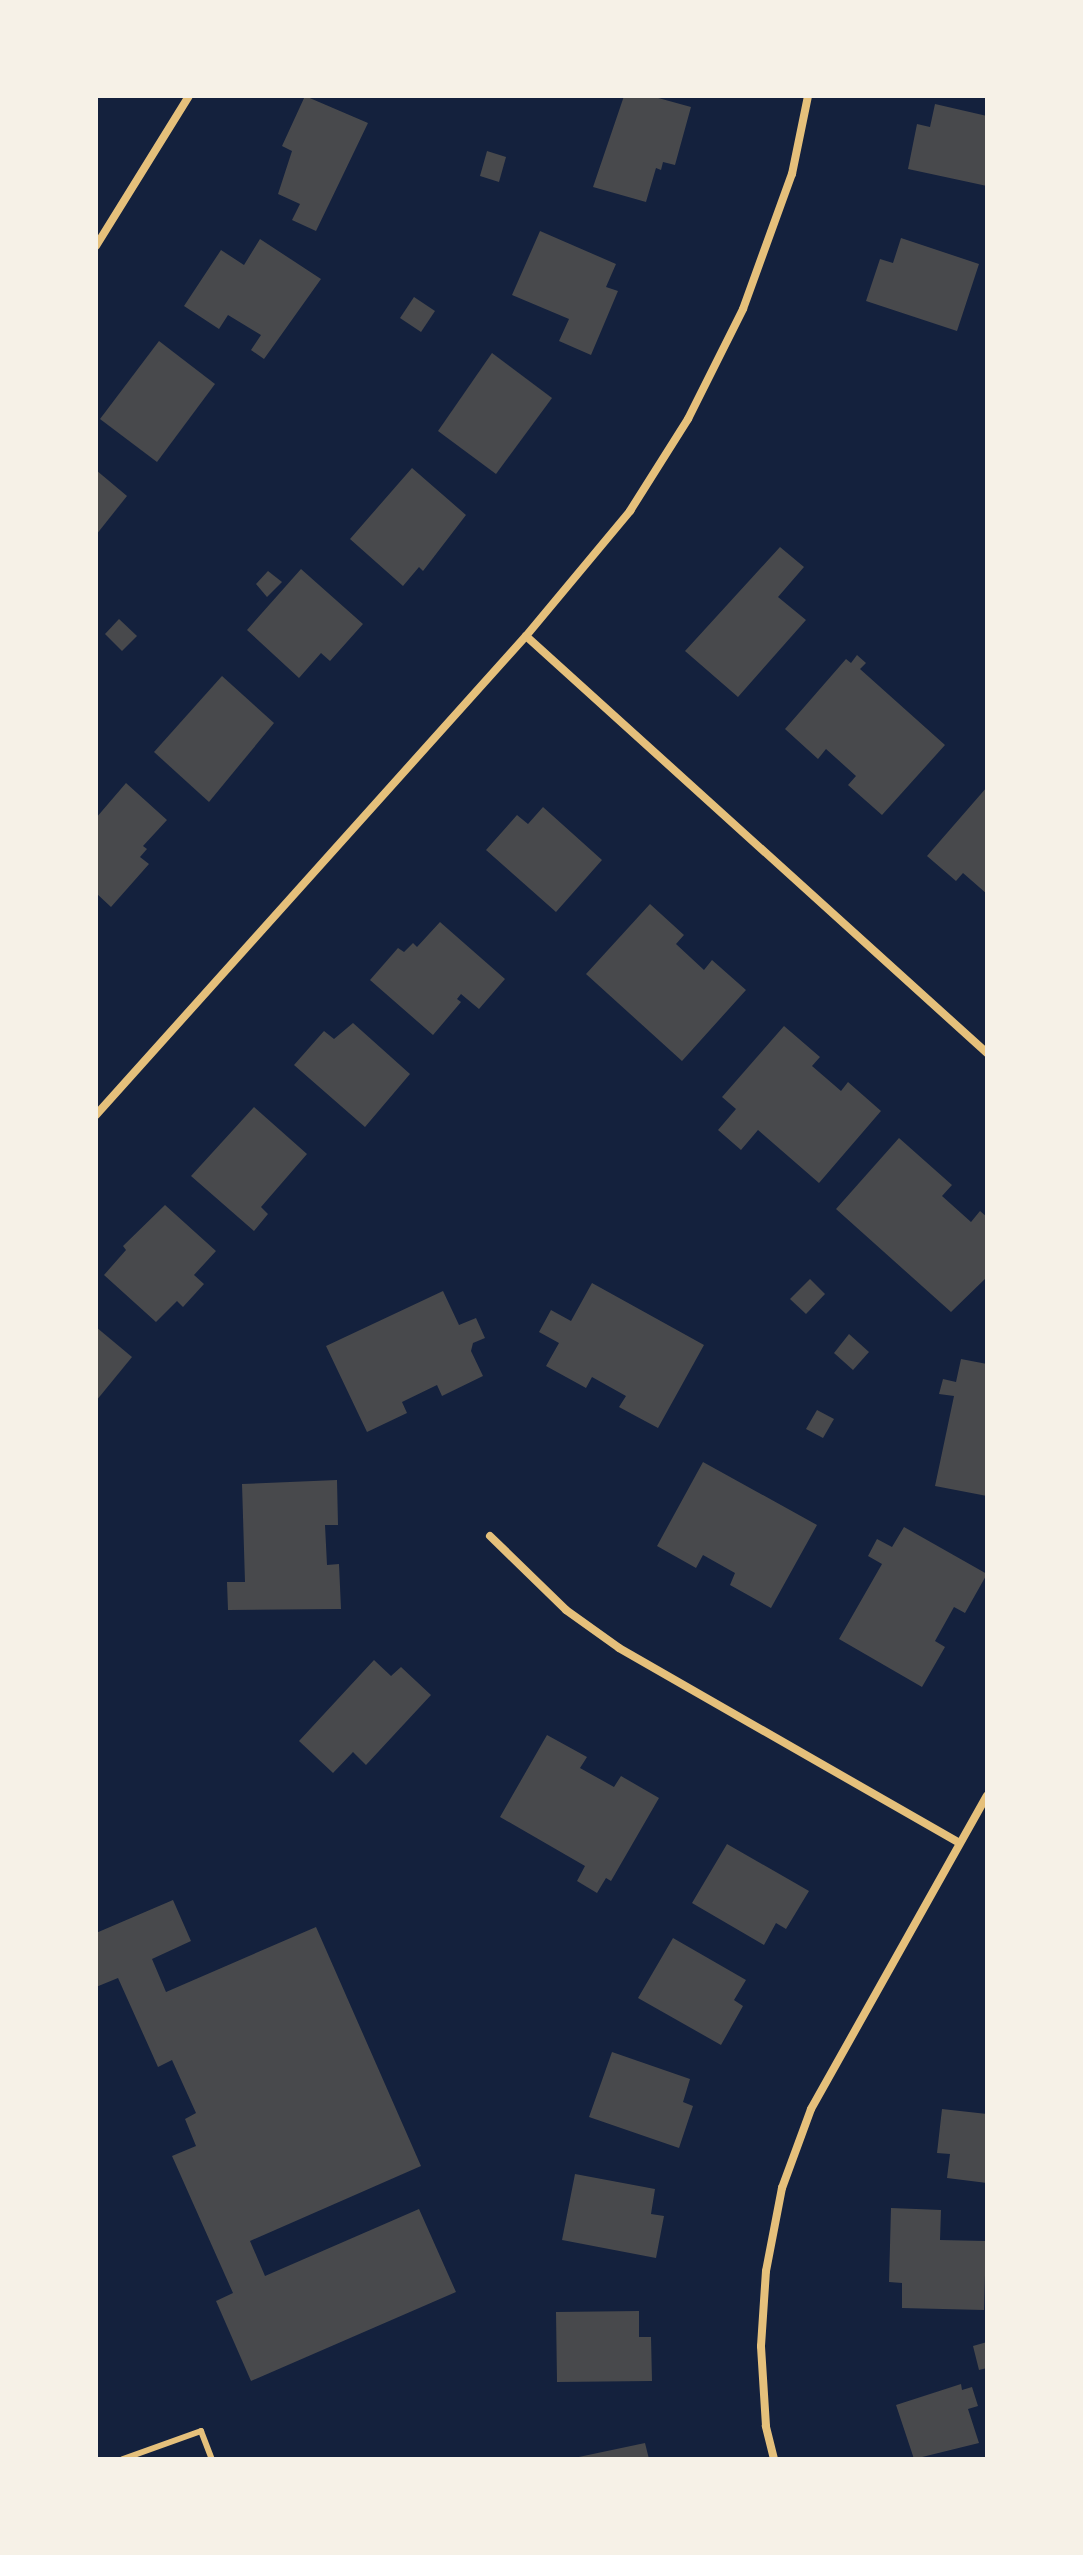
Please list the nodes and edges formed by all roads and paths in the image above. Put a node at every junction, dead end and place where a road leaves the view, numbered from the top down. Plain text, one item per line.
1 (189, 96) edge
2 (808, 96) edge
3 (96, 246) edge
4 (526, 636) junction
5 (987, 1053) edge
6 (96, 1115) edge
7 (490, 1536) dead end
8 (987, 1796) edge
9 (959, 1843) junction
10 (123, 2459) edge
11 (212, 2459) edge
12 (774, 2459) edge

1 - 3 street
2 - 4 street
4 - 5 street
4 - 6 street
7 - 9 street
8 - 9 street
9 - 12 street
10 - 11 lane

